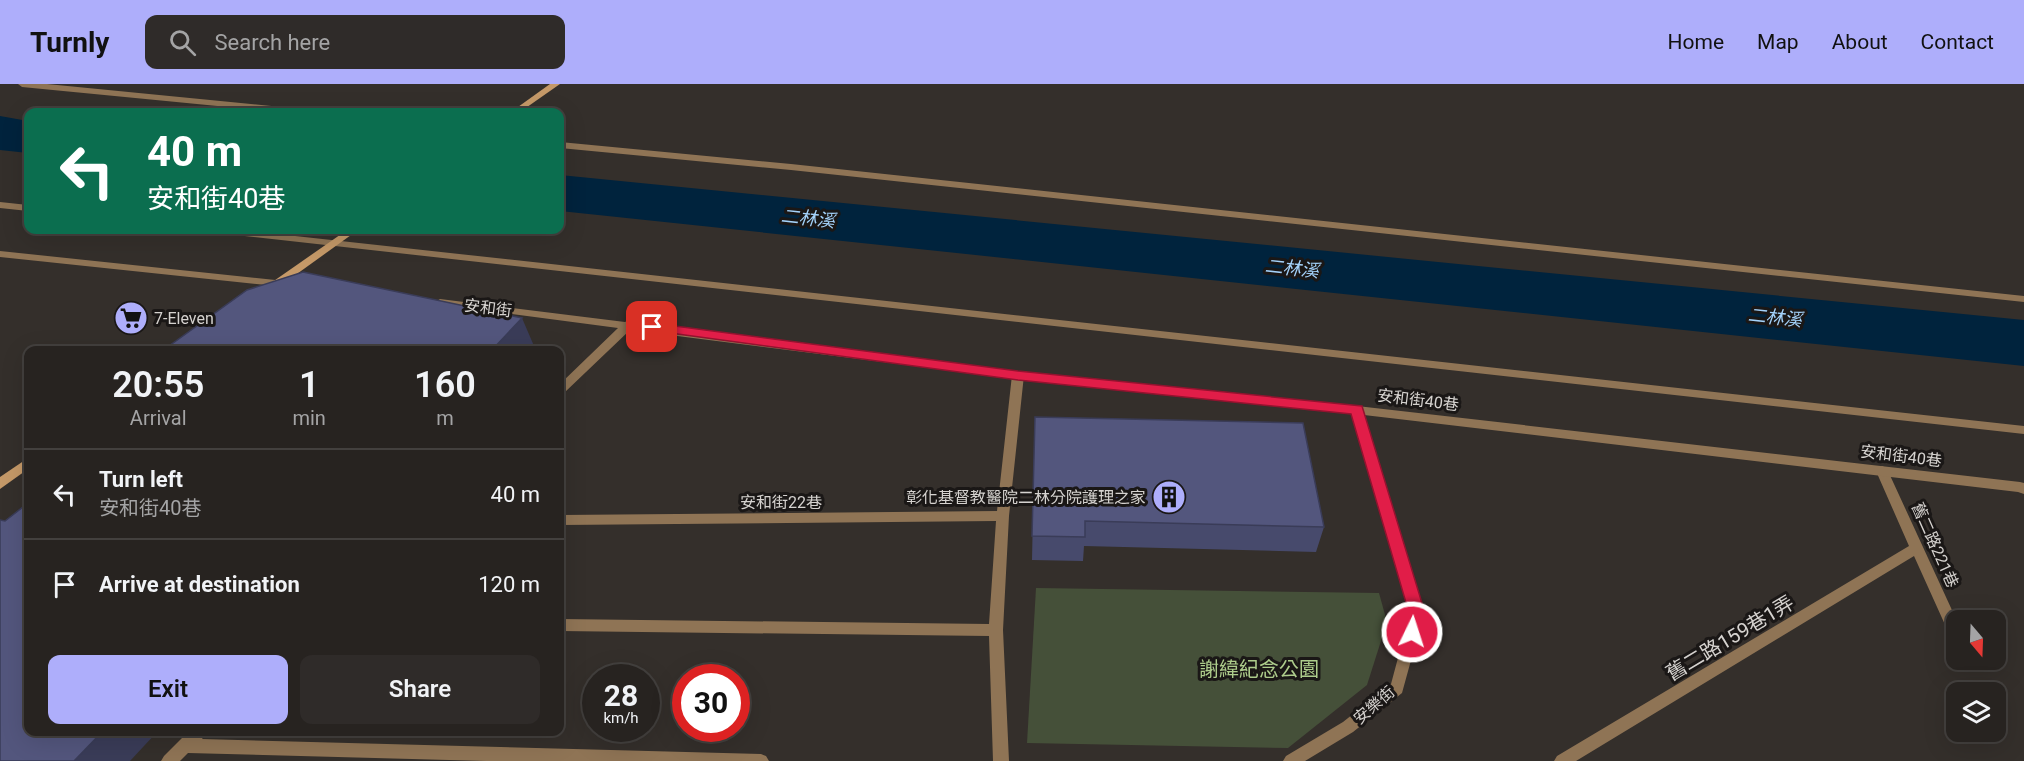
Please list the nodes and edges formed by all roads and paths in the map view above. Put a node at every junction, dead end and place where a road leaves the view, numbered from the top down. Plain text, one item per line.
1 (22, 84) edge
2 (556, 84) edge
3 (261, 108) edge
4 (521, 108) edge
5 (564, 145) edge
6 (0, 205) edge
7 (24, 208) edge
8 (254, 234) edge
9 (347, 234) edge
10 (335, 243) junction
11 (0, 254) edge
12 (277, 283) junction
13 (301, 286) edge
14 (259, 297) edge
15 (2024, 299) edge
16 (430, 301) edge
17 (629, 324) junction
18 (1018, 375) junction
19 (564, 386) edge
20 (1357, 410) junction
21 (2024, 430) edge
22 (24, 466) edge
23 (1882, 471) junction
24 (0, 484) edge
25 (2024, 489) edge
26 (1003, 516) junction
27 (564, 520) edge
28 (1917, 548) junction
29 (1946, 612) edge
30 (564, 625) edge
31 (996, 630) junction
32 (195, 736) edge
33 (185, 746) junction
34 (643, 759) edge
35 (169, 761) edge
36 (761, 761) edge
37 (1001, 761) edge
38 (1291, 761) edge
39 (1562, 761) edge

1 - 3 street
2 - 4 main road
5 - 15 street
6 - 7 street
8 - 10 street
9 - 10 main road
10 - 12 main road
10 - 21 street
11 - 12 street
12 - 13 street
12 - 14 main road
16 - 17 street, 安和街
17 - 18 street, 安和街40巷
17 - 19 street
18 - 20 street, 安和街40巷
18 - 26 street
20 - 23 street, 安和街40巷
20 - 38 street, 安樂街
22 - 24 main road
23 - 25 street, 安和街40巷
23 - 28 street, 舊二路221巷
26 - 27 street, 安和街22巷
26 - 31 street
28 - 29 street, 舊二路221巷
28 - 39 street, 舊二路159巷1弄
30 - 31 street
31 - 37 street
32 - 33 street
33 - 34 street
33 - 35 street
34 - 36 street

